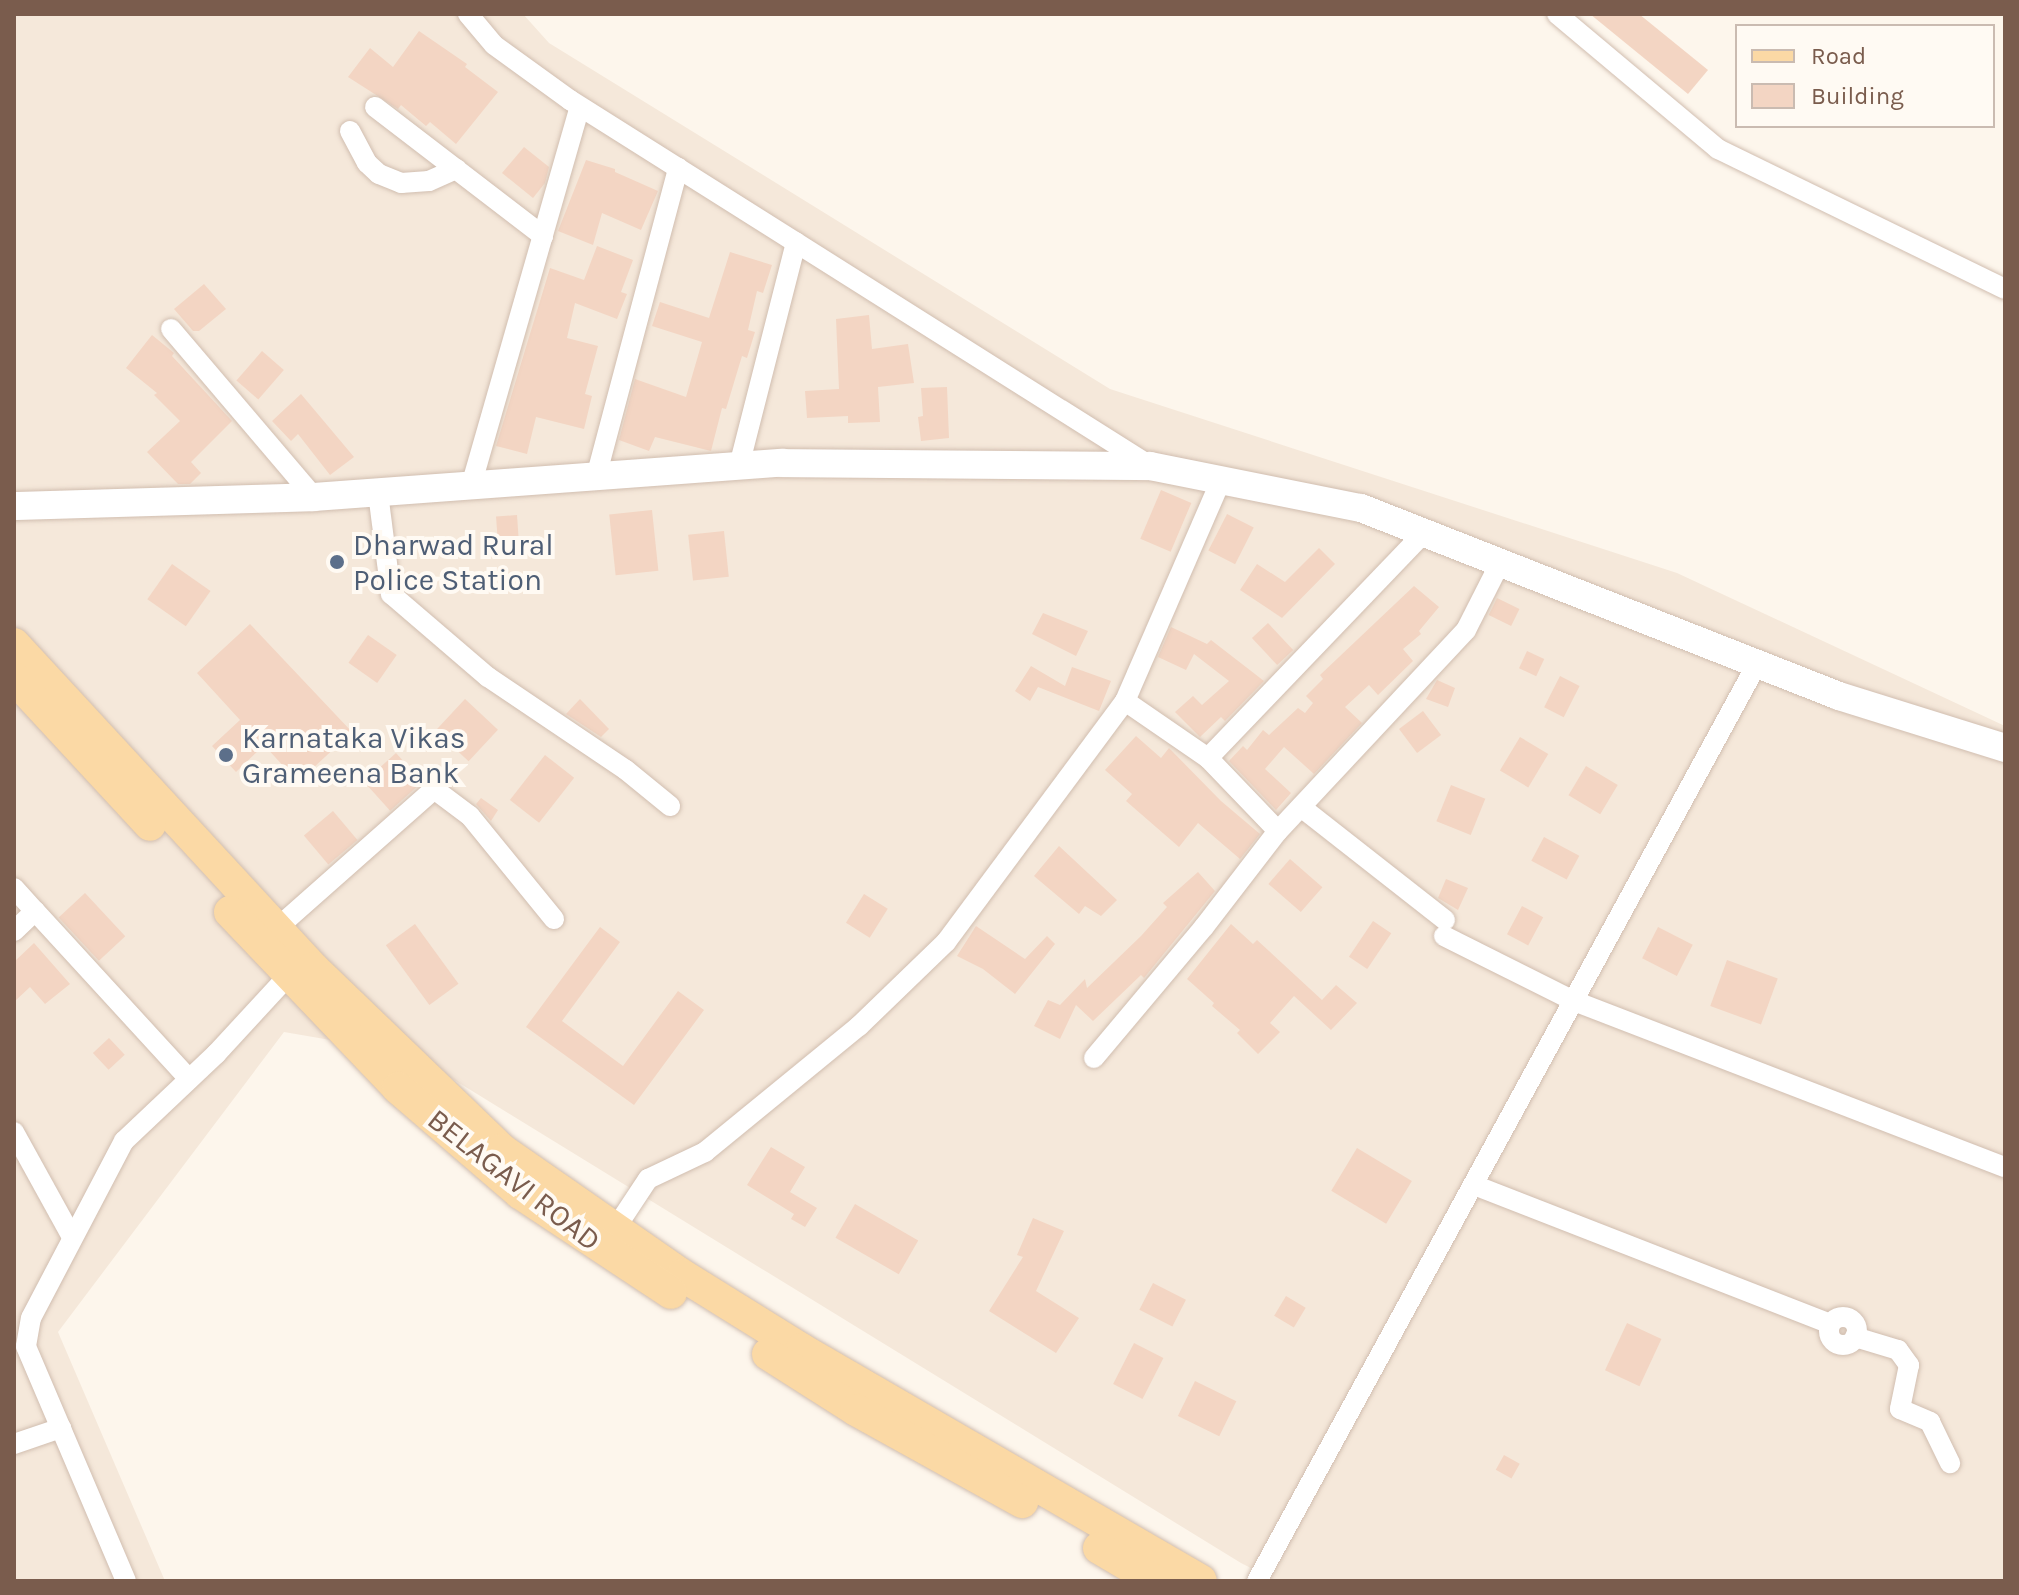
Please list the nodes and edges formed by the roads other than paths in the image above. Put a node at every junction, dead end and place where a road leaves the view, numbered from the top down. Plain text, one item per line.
1 (468, 14) edge
2 (1557, 14) edge
3 (375, 107) dead end
4 (580, 107) junction
5 (350, 131) dead end
6 (678, 168) junction
7 (456, 169) junction
8 (543, 236) junction
9 (796, 242) junction
10 (2005, 289) edge
11 (171, 329) dead end
12 (739, 466) junction
13 (1150, 466) junction
14 (596, 477) junction
15 (1221, 480) junction
16 (471, 486) junction
17 (378, 493) junction
18 (314, 497) junction
19 (14, 506) edge
20 (1424, 533) junction
21 (1500, 563) junction
22 (14, 644) edge
23 (1757, 664) junction
24 (14, 678) edge
25 (1125, 701) junction
26 (2005, 748) edge
27 (1208, 758) junction
28 (670, 806) dead end
29 (1301, 807) junction
30 (1278, 831) junction
31 (14, 888) edge
32 (35, 911) junction
33 (554, 919) dead end
34 (276, 929) junction
35 (14, 931) edge
36 (289, 975) junction
37 (1574, 1001) junction
38 (1094, 1058) dead end
39 (189, 1079) junction
40 (14, 1132) edge
41 (2005, 1167) edge
42 (1474, 1185) junction
43 (615, 1229) junction
44 (72, 1237) junction
45 (24, 1312) edge
46 (61, 1428) junction
47 (14, 1444) edge
48 (1950, 1463) dead end
49 (126, 1581) edge
50 (1155, 1581) edge
51 (1201, 1581) edge
52 (1257, 1581) edge

1 - 4 street
2 - 10 street
3 - 7 street
4 - 6 street
4 - 8 street
5 - 7 street
6 - 9 street
6 - 14 street
7 - 8 street
8 - 16 street
9 - 12 street
9 - 13 street
11 - 18 street
12 - 13 main road
12 - 14 main road
13 - 15 main road
14 - 16 main road
15 - 20 main road
15 - 25 street
16 - 17 main road
17 - 18 main road
17 - 28 street
18 - 19 main road
20 - 21 main road
20 - 27 street
21 - 23 main road
21 - 29 street
22 - 34 main road
23 - 26 main road
23 - 37 street
24 - 36 main road, BELAGAVI ROAD
25 - 27 street
25 - 43 street
27 - 30 street
29 - 30 street
29 - 37 street
30 - 38 street
31 - 32 street
32 - 35 street
32 - 39 street
33 - 34 street
34 - 43 main road
36 - 39 street
36 - 50 main road, BELAGAVI ROAD
37 - 41 street
37 - 42 street
39 - 44 street
40 - 44 street
42 - 48 street
42 - 52 street
43 - 51 main road
44 - 45 street
45 - 46 street
46 - 47 street
46 - 49 street

